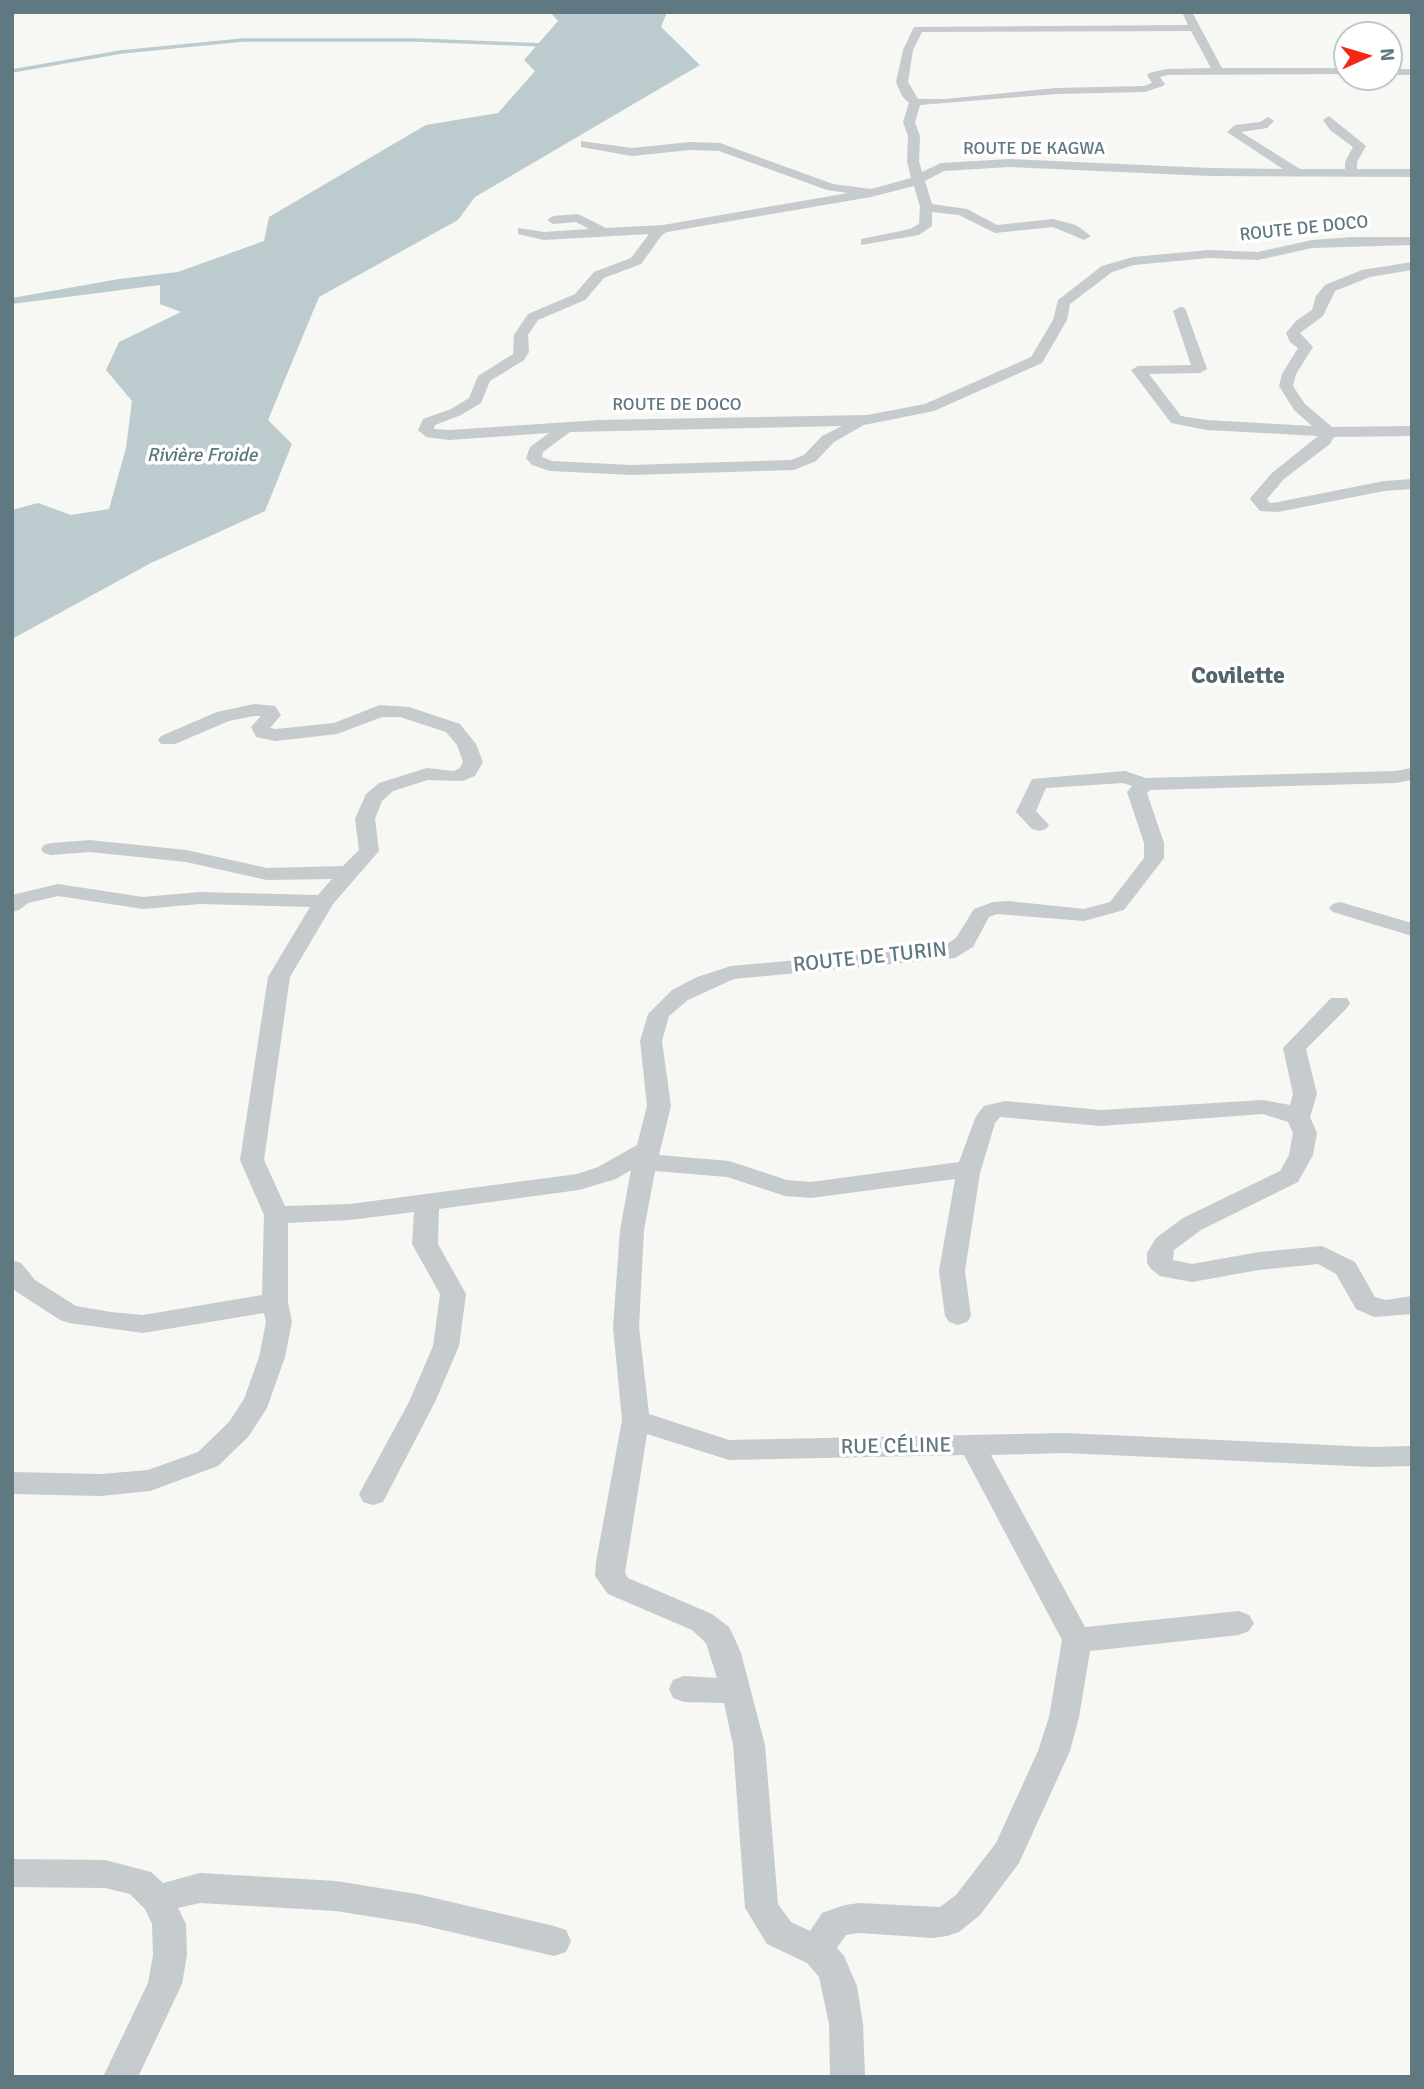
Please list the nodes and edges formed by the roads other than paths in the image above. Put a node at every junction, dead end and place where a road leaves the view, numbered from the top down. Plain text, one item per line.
1 (1187, 12) edge
2 (1195, 28) junction
3 (1218, 71) junction
4 (1333, 71) edge
5 (915, 102) junction
6 (1329, 120) dead end
7 (1268, 121) dead end
8 (585, 144) dead end
9 (1295, 171) junction
10 (1350, 172) junction
11 (1412, 173) edge
12 (916, 179) junction
13 (871, 193) junction
14 (926, 207) junction
15 (553, 220) dead end
16 (663, 229) junction
17 (523, 231) dead end
18 (605, 233) junction
19 (1084, 236) dead end
20 (1412, 241) edge
21 (866, 242) dead end
22 (1412, 266) edge
23 (1180, 311) dead end
24 (867, 420) junction
25 (566, 427) junction
26 (1412, 431) edge
27 (1328, 432) junction
28 (1412, 484) edge
29 (1266, 508) joint
30 (169, 740) dead end
31 (1412, 774) edge
32 (1144, 784) junction
33 (1039, 825) dead end
34 (51, 849) dead end
35 (349, 872) junction
36 (324, 901) junction
37 (12, 906) edge
38 (1340, 908) dead end
39 (1412, 930) edge
40 (1339, 1003) dead end
41 (1298, 1118) junction
42 (645, 1160) junction
43 (969, 1169) junction
44 (427, 1201) junction
45 (276, 1215) junction
46 (12, 1269) edge
47 (275, 1302) junction
48 (1412, 1305) edge
49 (958, 1316) dead end
50 (636, 1420) junction
51 (974, 1447) junction
52 (1412, 1456) edge
53 (12, 1483) edge
54 (373, 1494) dead end
55 (1238, 1623) dead end
56 (1077, 1640) junction
57 (684, 1689) dead end
58 (735, 1691) junction
59 (12, 1873) edge
60 (157, 1899) junction
61 (554, 1941) dead end
62 (819, 1952) junction
63 (120, 2077) edge
64 (848, 2077) edge

1 - 2 street
2 - 3 street
2 - 5 street
3 - 4 street
3 - 5 street
5 - 12 street
6 - 10 street
7 - 9 street
8 - 13 street, ROUTE DE KAGWA
9 - 10 street, ROUTE DE KAGWA
9 - 12 street, ROUTE DE KAGWA
10 - 11 street, ROUTE DE KAGWA
12 - 13 street, ROUTE DE KAGWA
12 - 14 street
13 - 16 street
14 - 19 street
14 - 21 street
15 - 18 street
16 - 18 street
16 - 25 street, ROUTE DE DOCO
17 - 18 street
20 - 24 street, ROUTE DE DOCO
22 - 27 street
23 - 27 street
24 - 25 street, ROUTE DE DOCO
24 - 25 street
26 - 27 street
27 - 29 street
28 - 29 street
30 - 35 street
31 - 32 street
32 - 33 street
32 - 42 street, ROUTE DE TURIN
34 - 35 street
35 - 36 street
36 - 37 street
36 - 45 street
38 - 39 street
40 - 41 street
41 - 43 street
41 - 48 street
42 - 43 street
42 - 44 street
42 - 50 street
43 - 49 street
44 - 45 street
44 - 54 street
45 - 47 street
46 - 47 street
47 - 53 street
50 - 51 street, RUE CÉLINE
50 - 58 street
51 - 52 street, RUE CÉLINE
51 - 56 street
55 - 56 street
56 - 62 street
57 - 58 street
58 - 62 street
59 - 60 street
60 - 61 street
60 - 63 street
62 - 64 street

